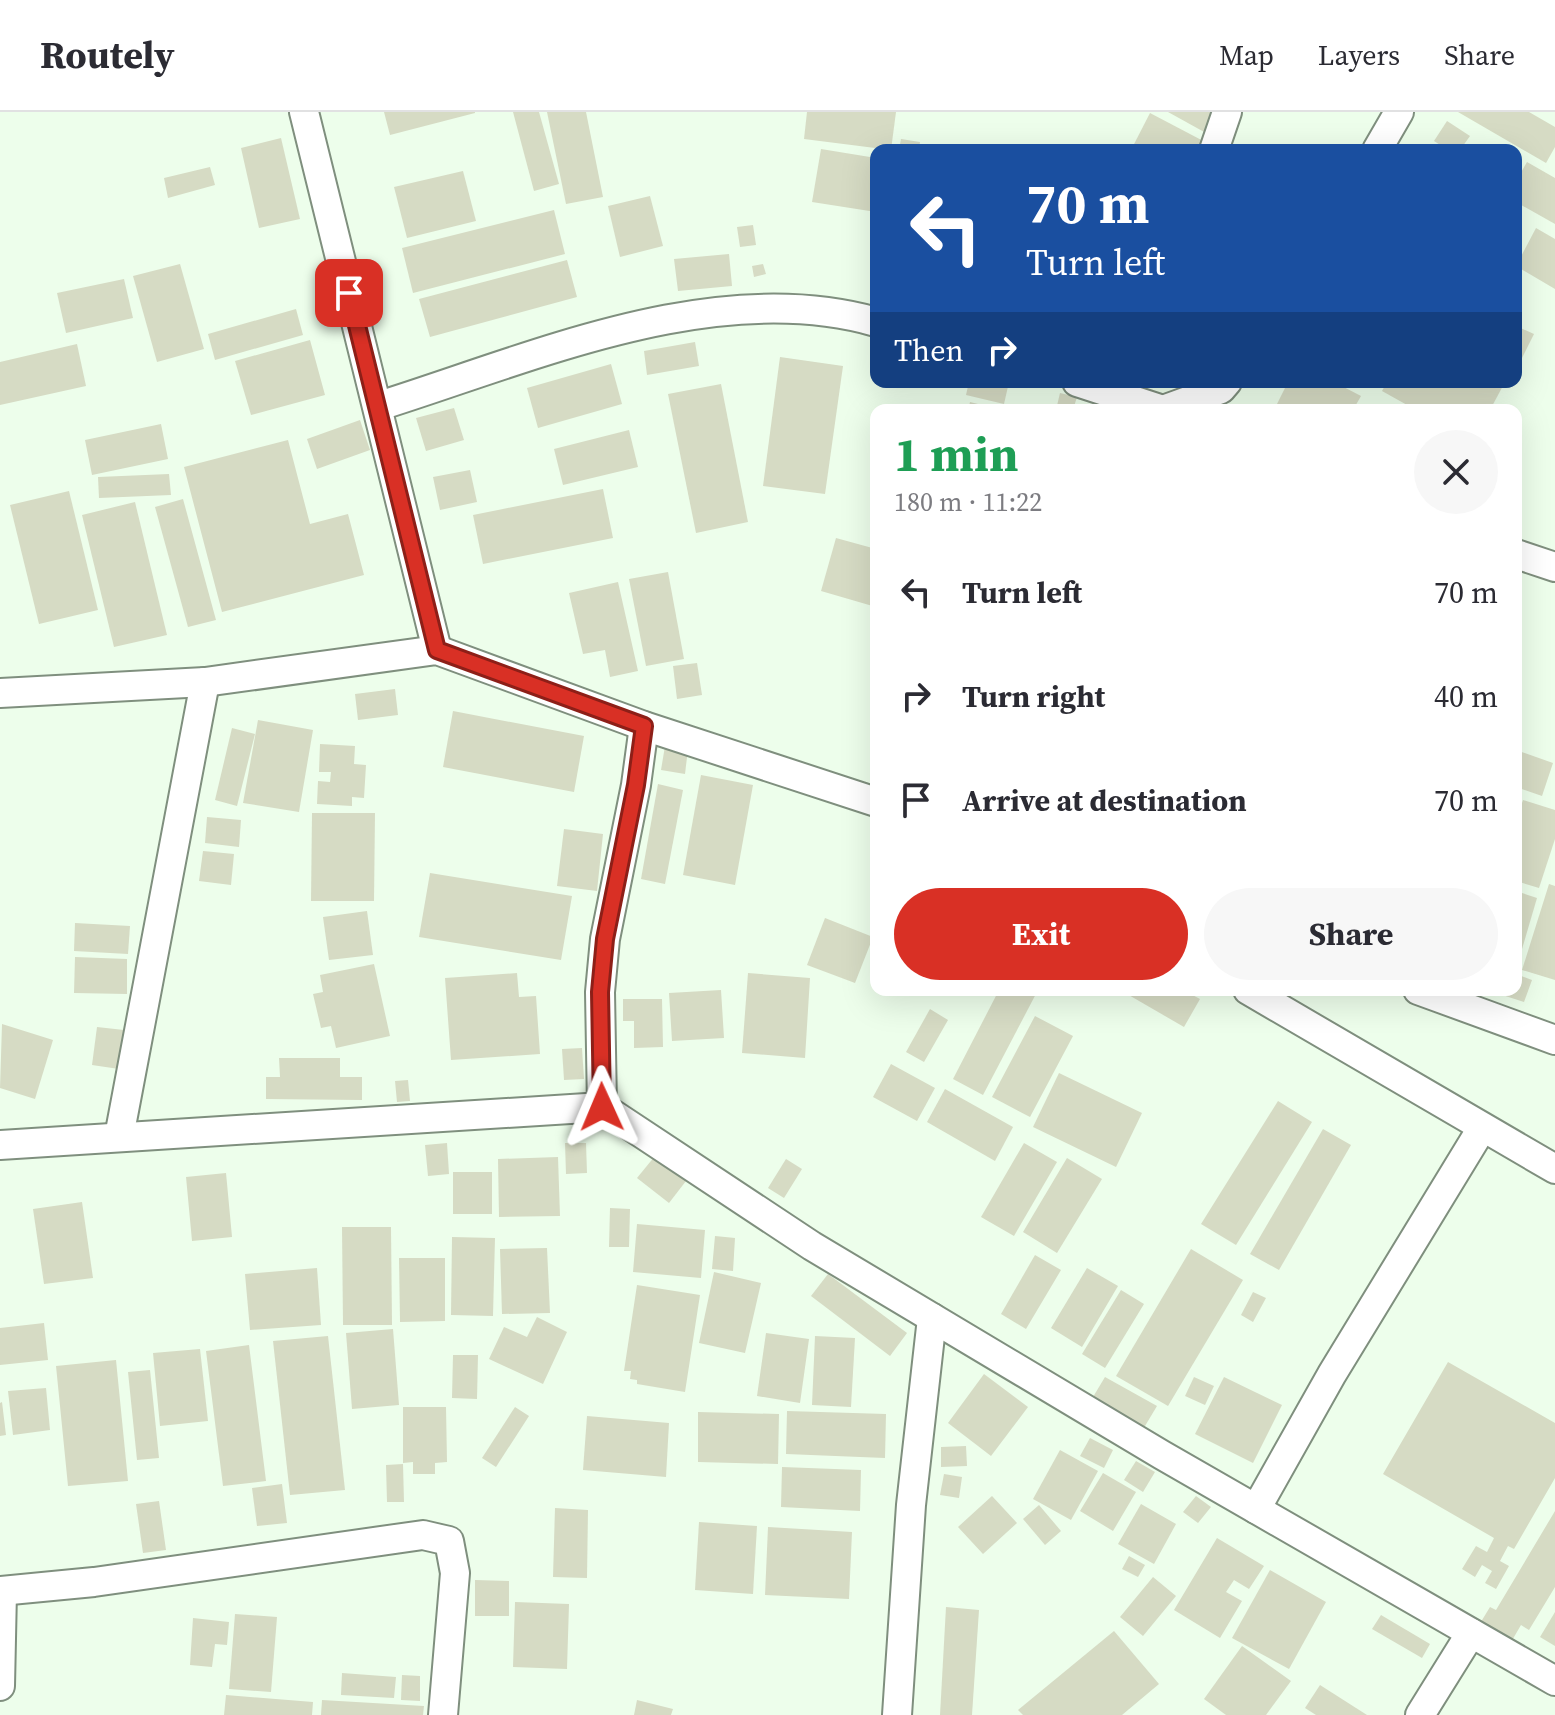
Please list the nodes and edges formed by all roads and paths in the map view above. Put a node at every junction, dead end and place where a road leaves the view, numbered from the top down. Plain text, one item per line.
1 (304, 112) edge
2 (1227, 112) edge
3 (1399, 112) edge
4 (1216, 144) edge
5 (1380, 144) edge
6 (870, 321) edge
7 (1095, 388) edge
8 (1222, 388) edge
9 (1145, 404) edge
10 (1180, 404) edge
11 (379, 406) junction
12 (1522, 556) edge
13 (1555, 567) edge
14 (437, 650) junction
15 (205, 682) junction
16 (0, 693) edge
17 (644, 726) junction
18 (870, 800) edge
19 (1258, 996) edge
20 (1434, 996) edge
21 (1555, 1040) edge
22 (602, 1107) junction
23 (1482, 1128) junction
24 (119, 1137) junction
25 (0, 1145) edge
26 (1555, 1169) edge
27 (932, 1318) junction
28 (1256, 1509) junction
29 (1, 1591) edge
30 (1471, 1633) junction
31 (1555, 1681) edge
32 (0, 1686) edge
33 (443, 1715) edge
34 (897, 1715) edge
35 (1420, 1715) edge

1 - 11 street
2 - 4 street
3 - 5 street
6 - 11 street
7 - 9 street
8 - 10 street
11 - 14 street
12 - 13 street
14 - 15 street
14 - 17 street
15 - 16 street
15 - 24 street
17 - 18 street
17 - 22 street
19 - 23 street
20 - 21 street
22 - 24 street
22 - 27 street
23 - 26 street
23 - 28 street
24 - 25 street
27 - 28 street
27 - 34 street
28 - 30 street
29 - 32 street
29 - 33 street
30 - 31 street
30 - 35 street

